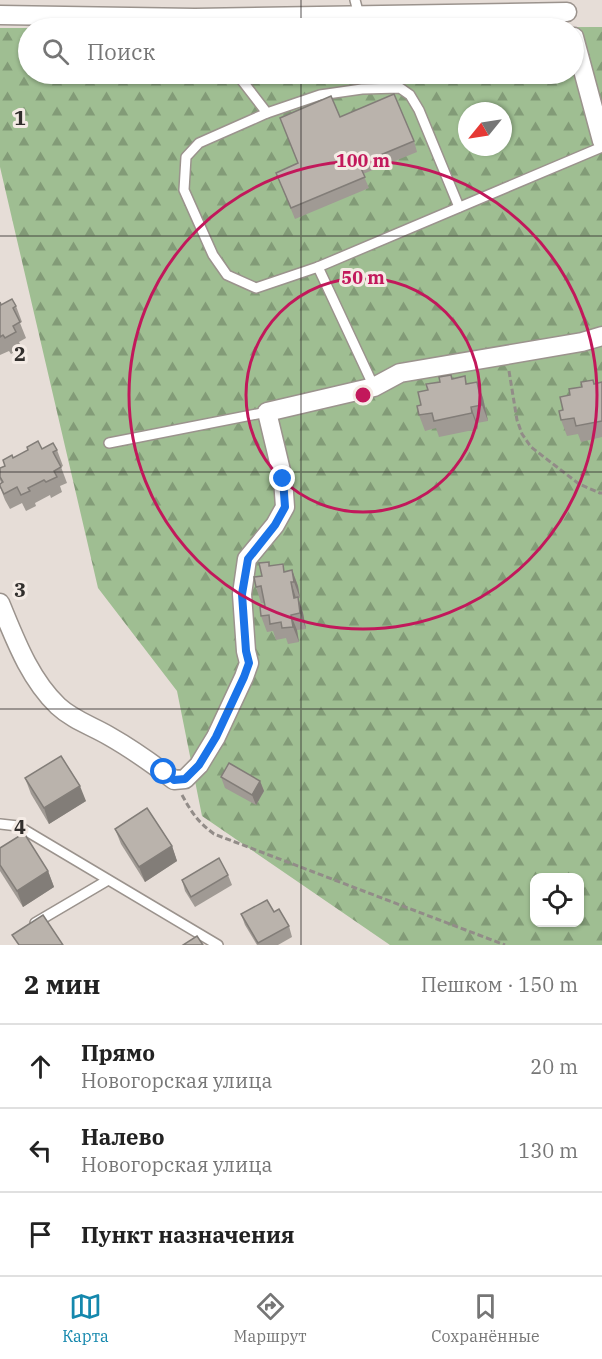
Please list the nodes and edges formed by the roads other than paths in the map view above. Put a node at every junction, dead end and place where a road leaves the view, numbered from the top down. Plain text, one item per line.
1 (357, 8) edge
2 (567, 14) edge
3 (0, 15) edge
4 (75, 18) edge
5 (252, 18) edge
6 (584, 76) edge
7 (245, 84) edge
8 (267, 113) junction
9 (602, 141) edge
10 (602, 147) edge
11 (459, 207) junction
12 (318, 267) junction
13 (602, 336) edge
14 (374, 387) junction
15 (267, 412) junction
16 (109, 443) dead end
17 (0, 603) edge
18 (0, 824) edge
19 (108, 880) junction
20 (28, 928) edge
21 (218, 945) edge

1 - 2 street
1 - 5 street
3 - 4 street
6 - 9 street
7 - 8 lane
8 - 11 lane
8 - 12 lane
10 - 11 lane
11 - 12 lane
12 - 14 lane
13 - 14 street
14 - 15 street
15 - 16 lane
15 - 17 street
18 - 19 lane
19 - 20 lane
19 - 21 lane

